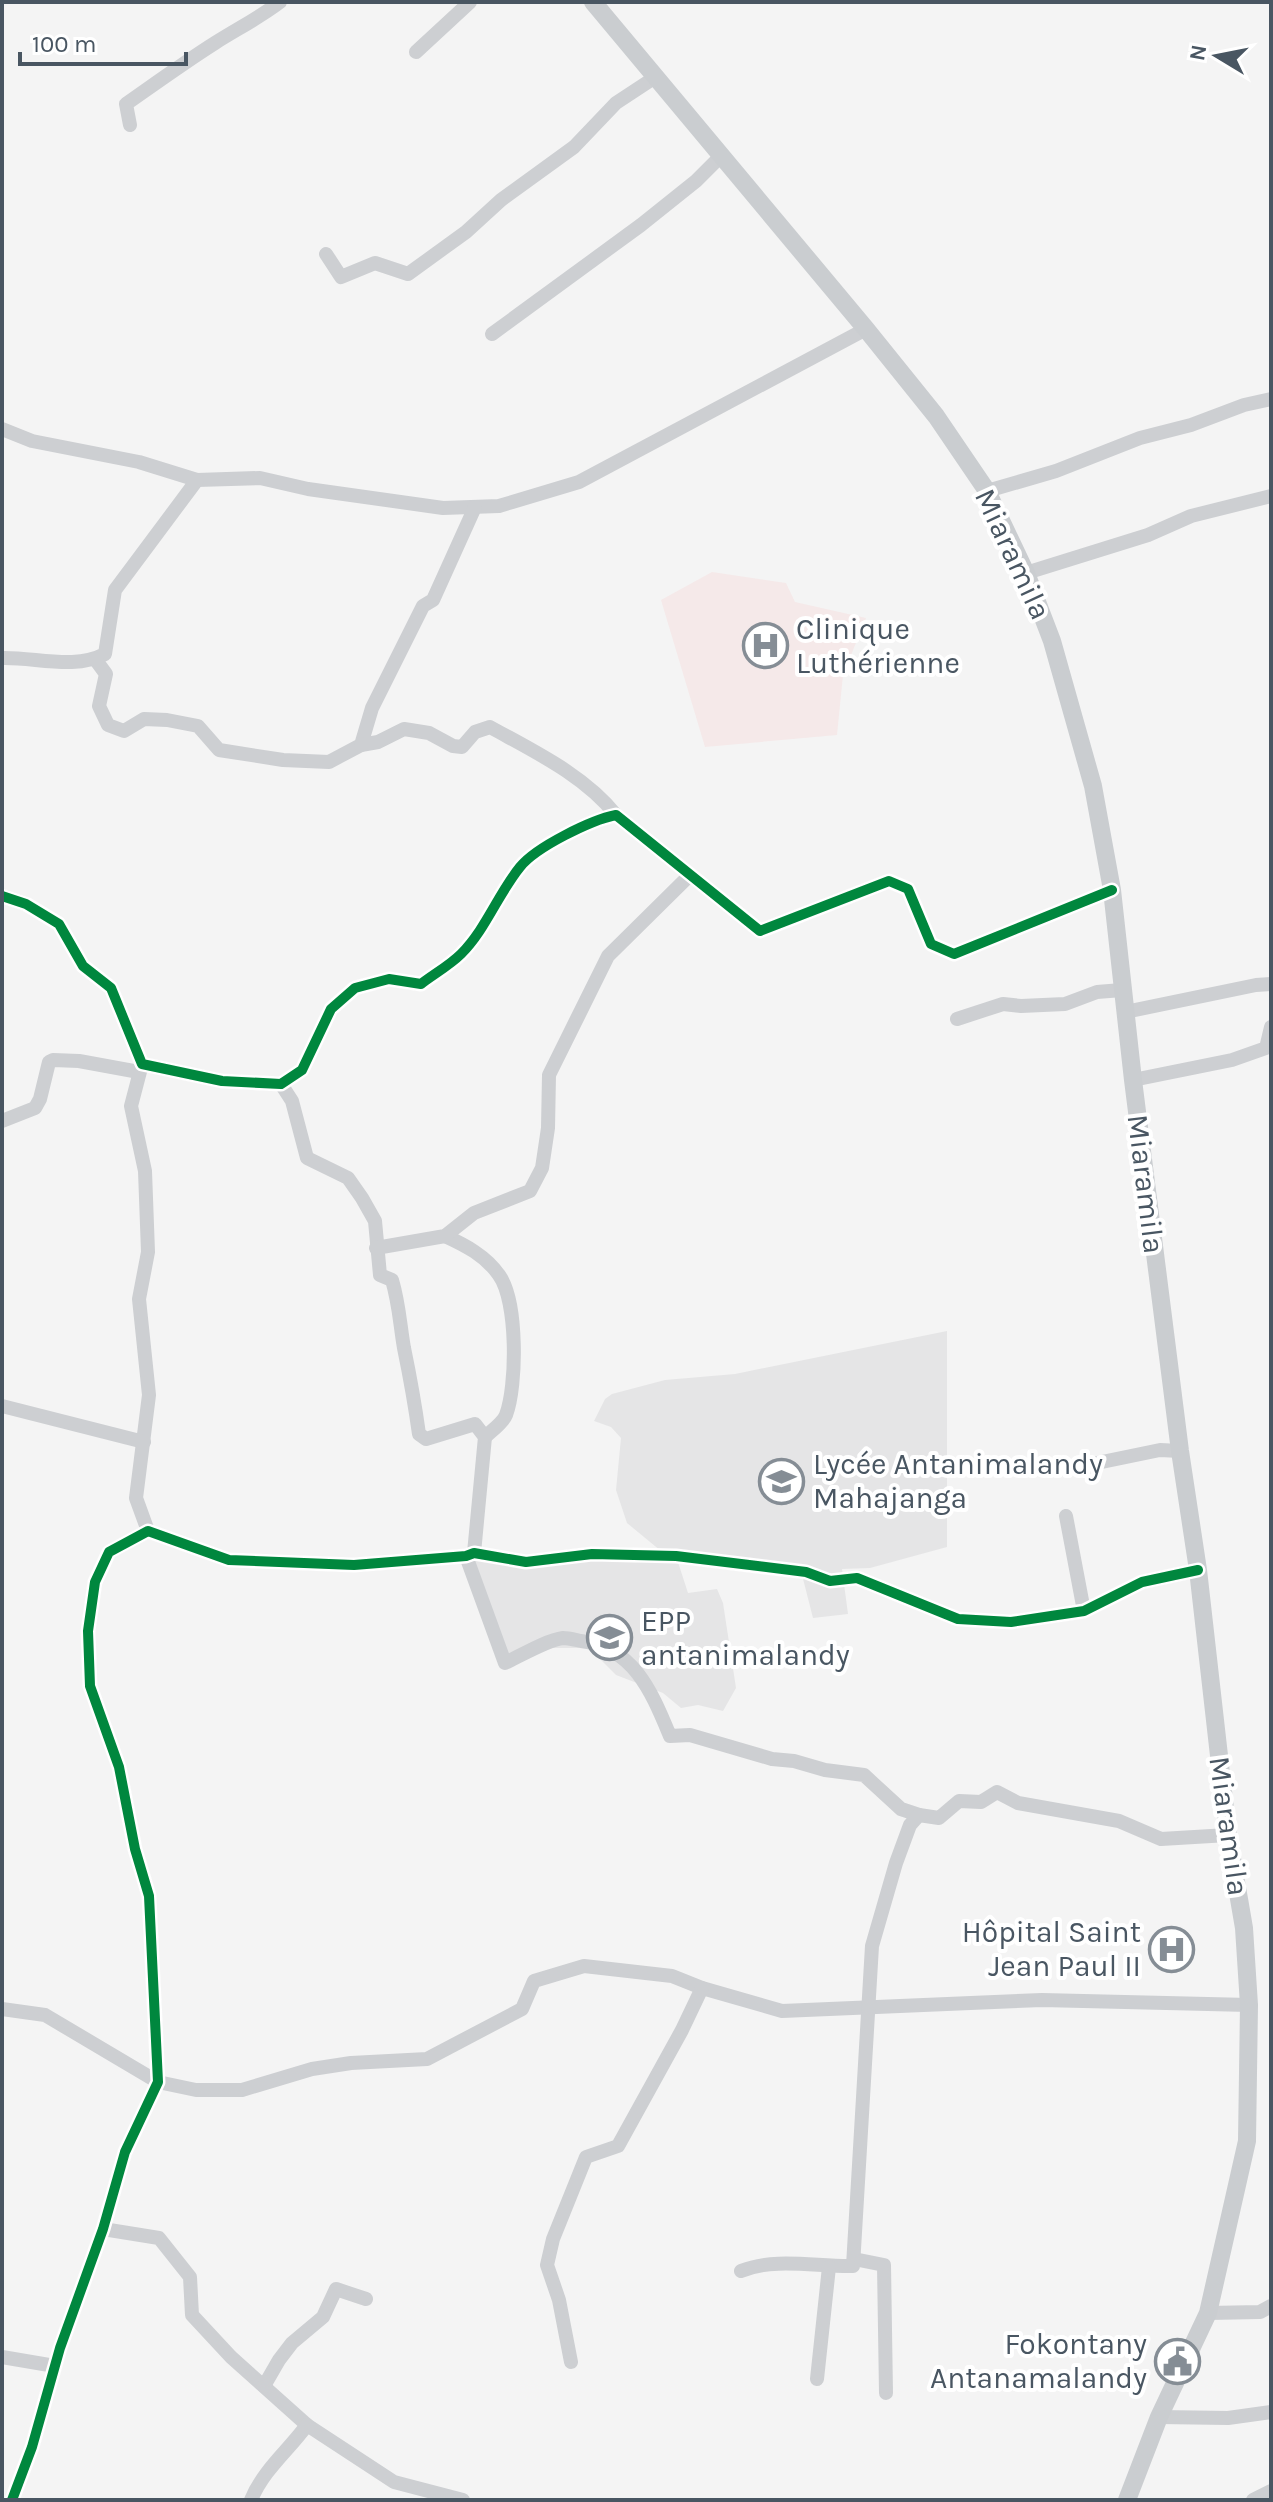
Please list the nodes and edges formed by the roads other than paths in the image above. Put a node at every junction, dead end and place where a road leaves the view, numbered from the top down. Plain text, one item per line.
1 (280, 2) edge
2 (470, 2) edge
3 (593, 2) edge
4 (416, 52) dead end
5 (654, 78) junction
6 (130, 125) dead end
7 (722, 155) junction
8 (326, 254) dead end
9 (866, 329) junction
10 (492, 334) dead end
11 (1271, 399) edge
12 (2, 429) edge
13 (197, 480) junction
14 (987, 491) junction
15 (1271, 496) edge
16 (475, 507) junction
17 (1026, 573) junction
18 (2, 658) edge
19 (95, 659) junction
20 (361, 745) junction
21 (616, 815) junction
22 (690, 875) junction
23 (1112, 890) junction
24 (2, 896) edge
25 (1271, 984) edge
26 (1122, 990) junction
27 (1125, 1012) junction
28 (957, 1019) dead end
29 (1271, 1027) edge
30 (140, 1068) junction
31 (1133, 1080) junction
32 (281, 1084) junction
33 (2, 1121) edge
34 (445, 1236) junction
35 (376, 1248) junction
36 (2, 1406) edge
37 (485, 1437) junction
38 (144, 1442) junction
39 (1180, 1451) junction
40 (1097, 1463) dead end
41 (1066, 1516) dead end
42 (148, 1531) junction
43 (470, 1555) junction
44 (1198, 1570) junction
45 (1084, 1611) junction
46 (919, 1815) junction
47 (1228, 1835) junction
48 (702, 1988) junction
49 (1249, 2005) junction
50 (868, 2006) junction
51 (2, 2009) edge
52 (158, 2082) junction
53 (103, 2229) junction
54 (854, 2259) junction
55 (829, 2267) junction
56 (741, 2271) dead end
57 (366, 2299) dead end
58 (1271, 2306) edge
59 (1208, 2313) junction
60 (2, 2357) edge
61 (571, 2362) dead end
62 (55, 2366) junction
63 (817, 2379) dead end
64 (264, 2386) junction
65 (886, 2393) dead end
66 (1271, 2412) edge
67 (1159, 2417) junction
68 (307, 2425) junction
69 (1271, 2491) edge
70 (12, 2500) edge
71 (251, 2500) edge
72 (463, 2500) edge
73 (1127, 2500) edge
74 (1253, 2500) edge

1 - 6 street
2 - 4 street
3 - 5 main road, Miaramila
5 - 7 main road, Miaramila
5 - 8 street
7 - 9 main road, Miaramila
7 - 10 street
9 - 14 main road, Miaramila
9 - 16 street
11 - 14 street
12 - 13 street
13 - 16 street
13 - 19 street
14 - 17 main road, Miaramila
15 - 17 street
16 - 20 street
17 - 23 main road, Miaramila
18 - 19 street
19 - 20 street
20 - 21 street
21 - 22 street
21 - 32 street
22 - 23 street
22 - 34 street
23 - 26 main road, Miaramila
24 - 30 street
25 - 27 street
26 - 27 main road, Miaramila
26 - 28 street
27 - 31 main road, Miaramila
29 - 31 street
30 - 32 street
30 - 33 street
30 - 38 street
31 - 39 main road, Miaramila
32 - 35 street
34 - 35 street
34 - 37 street
35 - 37 street
36 - 38 street
37 - 43 street
38 - 42 street
39 - 40 street
39 - 44 main road, Miaramila
41 - 45 street
42 - 43 street
42 - 52 street
43 - 45 street
43 - 46 street
44 - 45 street
44 - 47 main road, Miaramila
46 - 47 street
46 - 50 street
47 - 49 main road, Miaramila
48 - 50 street
48 - 52 street
48 - 61 street
49 - 50 street
49 - 59 main road, Miaramila
50 - 54 street
51 - 52 street
52 - 53 street
53 - 62 street
53 - 64 street
54 - 55 street
54 - 65 street
55 - 56 street
55 - 63 street
57 - 64 street
58 - 59 street
59 - 67 main road, Miaramila
60 - 62 street
62 - 70 street
64 - 68 street
66 - 67 street
67 - 73 main road, Miaramila
68 - 71 street
68 - 72 street
69 - 74 street

